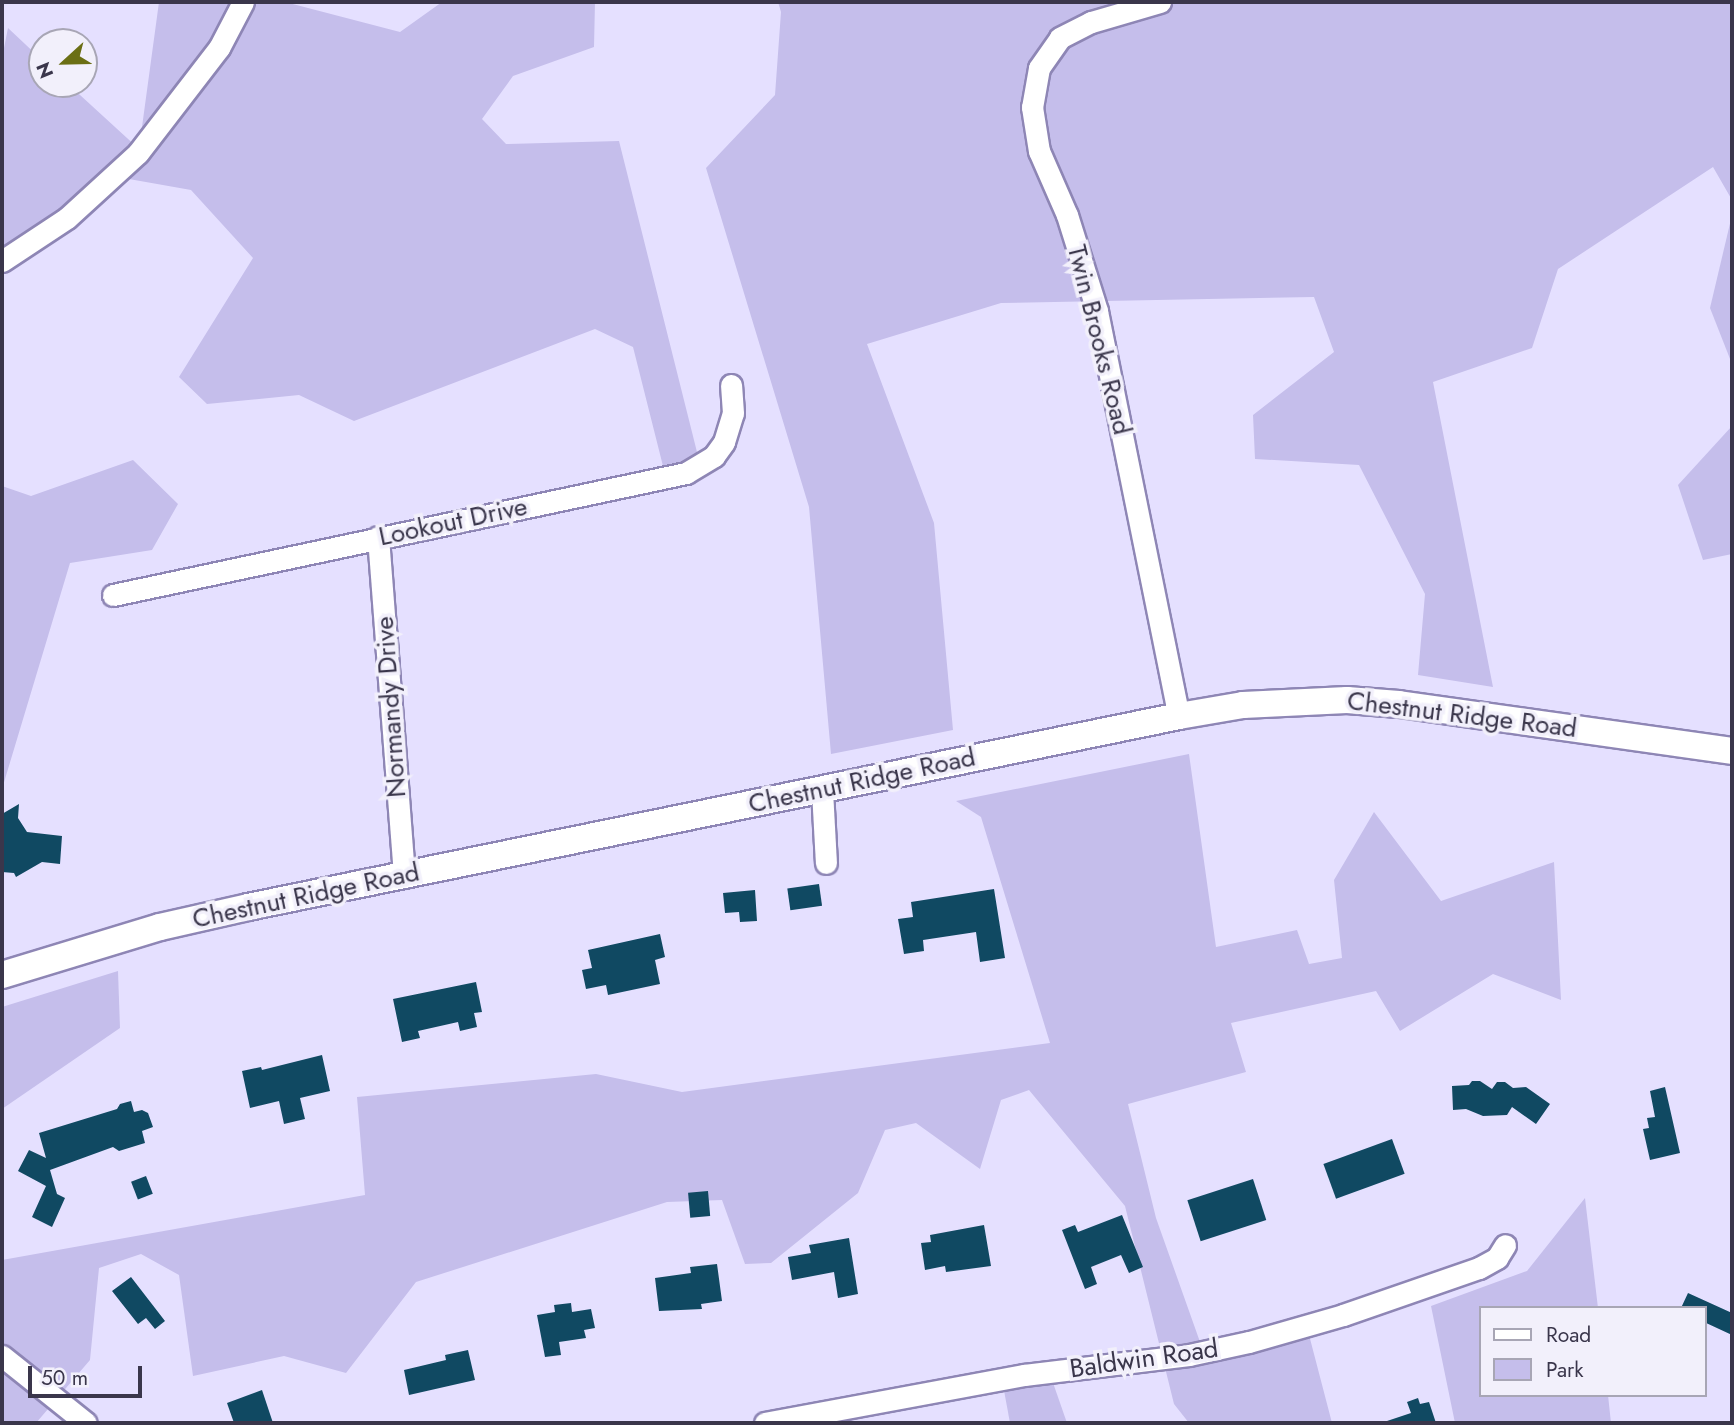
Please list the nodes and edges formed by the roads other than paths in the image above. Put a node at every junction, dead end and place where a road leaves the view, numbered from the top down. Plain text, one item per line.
1 (243, 2) edge
2 (1160, 2) edge
3 (2, 261) edge
4 (731, 386) dead end
5 (378, 537) junction
6 (113, 595) dead end
7 (1179, 716) junction
8 (1732, 751) edge
9 (822, 790) junction
10 (826, 863) dead end
11 (404, 877) junction
12 (2, 975) edge
13 (1505, 1245) dead end
14 (2, 1356) edge
15 (86, 1423) edge
16 (765, 1423) edge

1 - 3 street
2 - 7 street, Twin Brooks Road
4 - 5 street, Lookout Drive
5 - 6 street, Lookout Drive
5 - 11 street, Normandy Drive
7 - 8 main road, Chestnut Ridge Road
7 - 9 main road, Chestnut Ridge Road
9 - 10 street
9 - 11 main road, Chestnut Ridge Road
11 - 12 main road, Chestnut Ridge Road
13 - 16 street, Baldwin Road
14 - 15 street

